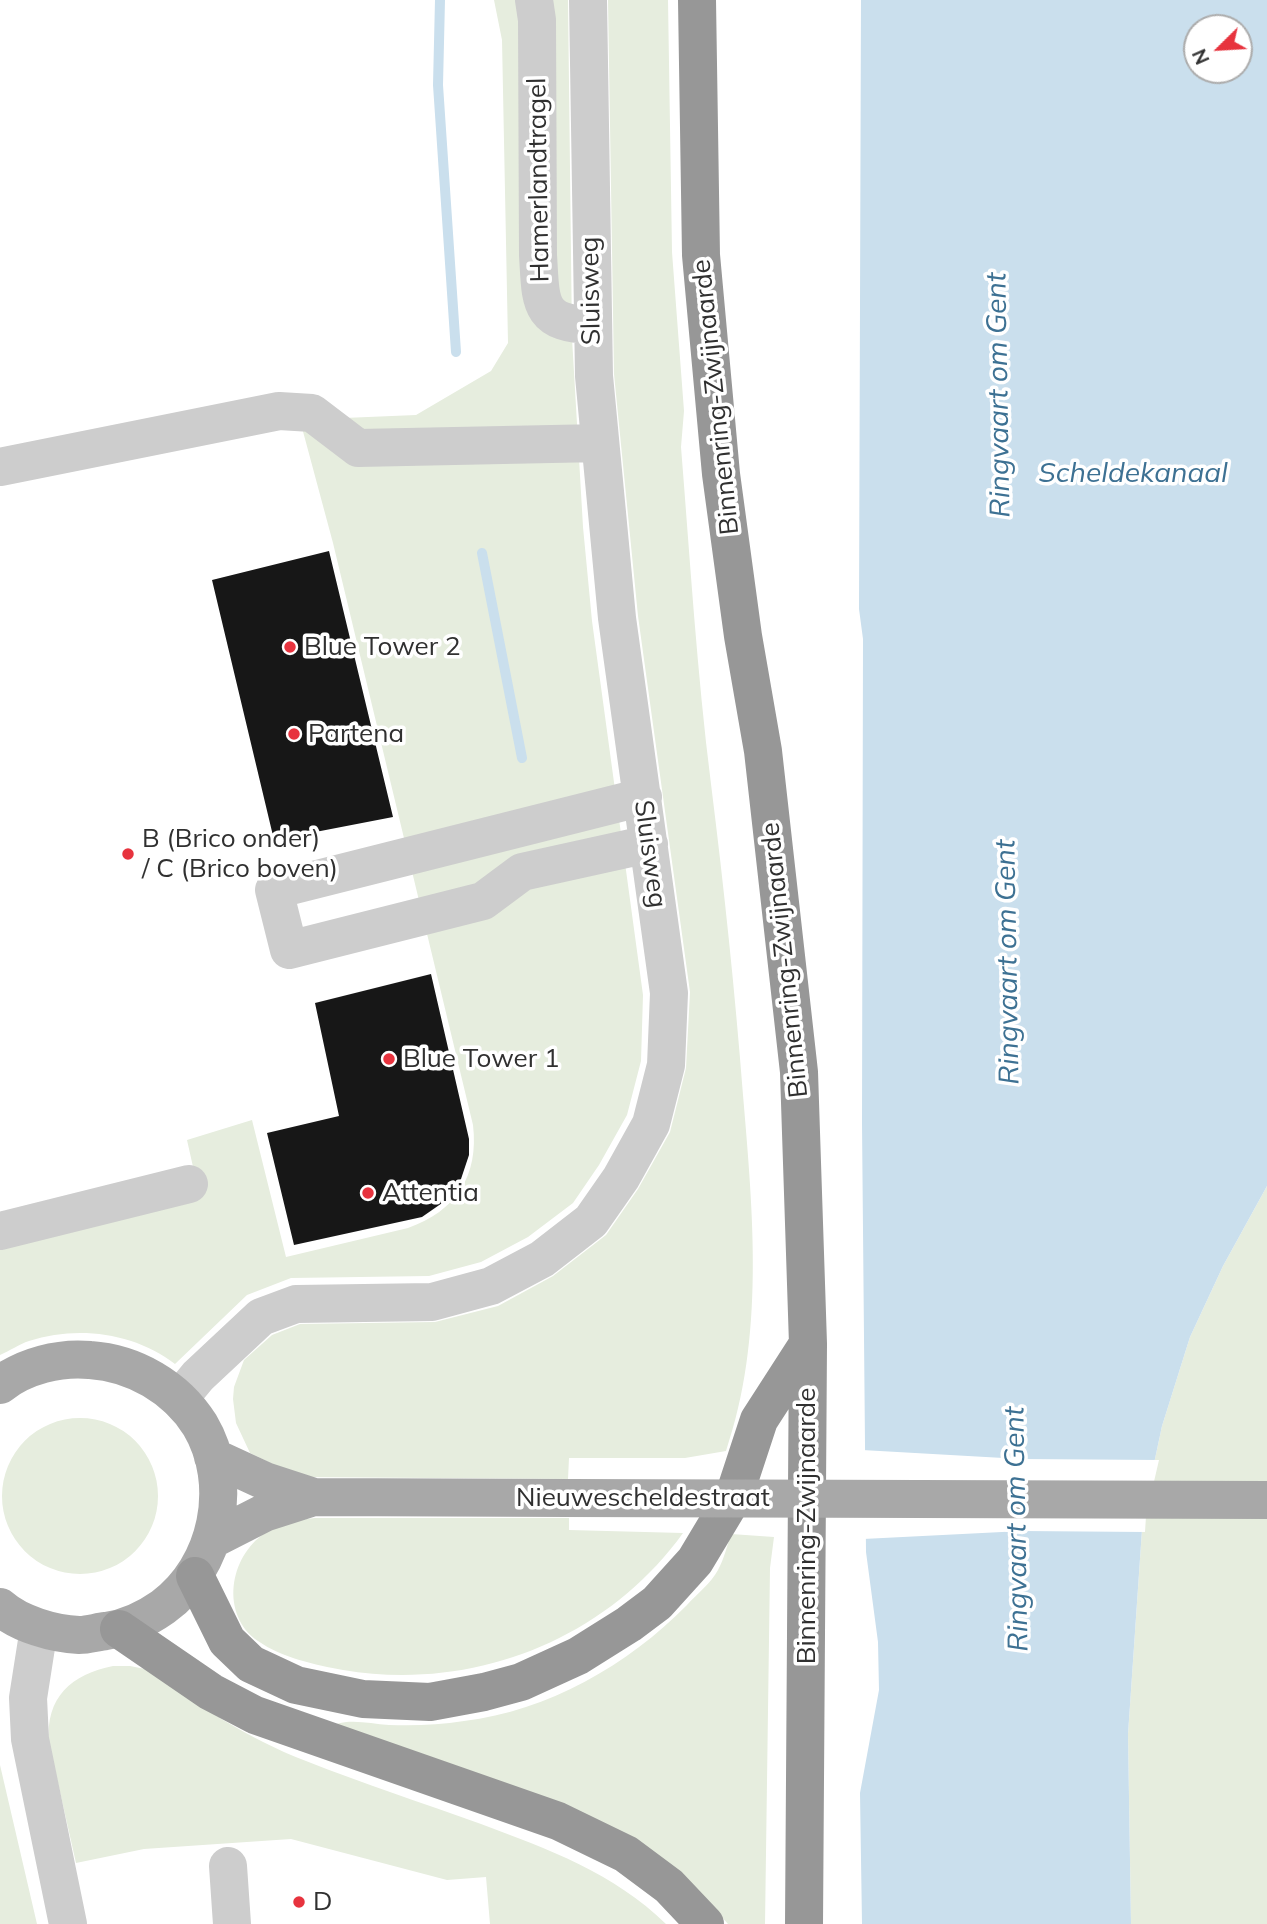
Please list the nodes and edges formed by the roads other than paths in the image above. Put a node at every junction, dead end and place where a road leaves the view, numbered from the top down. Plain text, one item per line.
1 (534, 0) edge
2 (587, 0) edge
3 (697, 0) edge
4 (592, 326) junction
5 (600, 443) junction
6 (0, 467) edge
7 (643, 797) junction
8 (649, 844) junction
9 (189, 1184) dead end
10 (0, 1231) edge
11 (808, 1344) junction
12 (0, 1385) edge
13 (179, 1399) junction
14 (214, 1457) junction
15 (314, 1497) junction
16 (1267, 1500) edge
17 (213, 1539) junction
18 (195, 1576) junction
19 (0, 1607) edge
20 (39, 1628) junction
21 (119, 1629) junction
22 (228, 1866) dead end
23 (68, 1924) edge
24 (232, 1924) edge
25 (705, 1924) edge
26 (804, 1924) edge

1 - 4 street, Hamerlandtragel
2 - 4 street, Sluisweg
3 - 11 highway, Binnenring-Zwijnaarde
4 - 5 street, Sluisweg
5 - 6 street
5 - 7 street, Sluisweg
7 - 8 street, Sluisweg
7 - 8 street
8 - 13 street, Sluisweg
9 - 10 street
11 - 18 highway
11 - 26 highway, Binnenring-Zwijnaarde
12 - 13 main road
13 - 14 main road
14 - 15 main road, Nieuwescheldestraat
14 - 17 main road
15 - 16 main road, Nieuwescheldestraat, bridge
15 - 17 main road, Nieuwescheldestraat
17 - 18 main road
18 - 21 main road
19 - 20 main road
20 - 21 main road
20 - 23 street
21 - 25 highway
22 - 24 street

